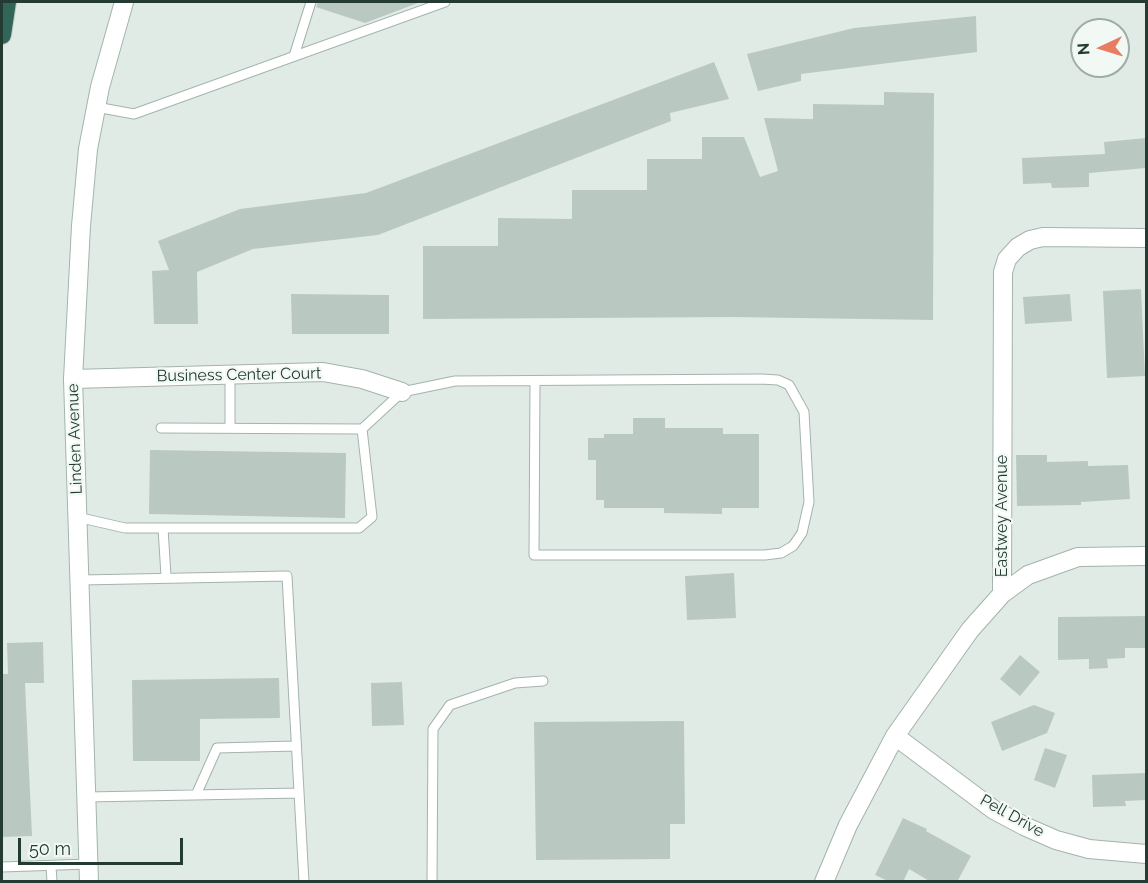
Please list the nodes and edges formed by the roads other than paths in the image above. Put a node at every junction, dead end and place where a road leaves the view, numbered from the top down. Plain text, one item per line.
1 (7, 2) edge
2 (124, 2) edge
3 (311, 2) edge
4 (445, 2) edge
5 (2, 35) edge
6 (294, 56) junction
7 (96, 107) junction
8 (1146, 238) edge
9 (230, 375) junction
10 (73, 379) junction
11 (535, 382) junction
12 (402, 392) junction
13 (230, 428) junction
14 (161, 429) dead end
15 (362, 429) junction
16 (77, 517) junction
17 (163, 528) junction
18 (1146, 555) edge
19 (166, 576) junction
20 (81, 580) junction
21 (1002, 594) junction
22 (543, 681) dead end
23 (895, 736) junction
24 (296, 746) junction
25 (299, 793) junction
26 (196, 795) junction
27 (87, 797) junction
28 (1146, 854) edge
29 (51, 866) junction
30 (2, 867) edge
31 (89, 873) edge
32 (52, 882) edge
33 (304, 882) edge
34 (432, 882) edge
35 (824, 882) edge

1 - 5 highway
2 - 7 street, Linden Avenue
3 - 6 lane
4 - 6 lane
6 - 7 lane
7 - 10 street, Linden Avenue
8 - 21 street, Eastwey Avenue
9 - 10 street, Business Center Court
9 - 12 street, Business Center Court
9 - 13 lane
10 - 16 street, Linden Avenue
11 - 11 lane
11 - 12 lane
12 - 15 lane
13 - 14 lane
13 - 15 lane
15 - 17 lane
16 - 17 lane
16 - 20 street, Linden Avenue
17 - 19 lane
18 - 21 street
19 - 20 lane
19 - 24 lane
20 - 27 street, Linden Avenue
21 - 23 street, Eastwey Avenue
22 - 34 lane
23 - 28 street, Pell Drive
23 - 35 street, Eastwey Avenue
24 - 25 lane
24 - 26 lane
25 - 26 lane
25 - 33 lane
26 - 27 lane
27 - 31 street, Linden Avenue
29 - 30 lane
29 - 31 lane
29 - 32 lane

